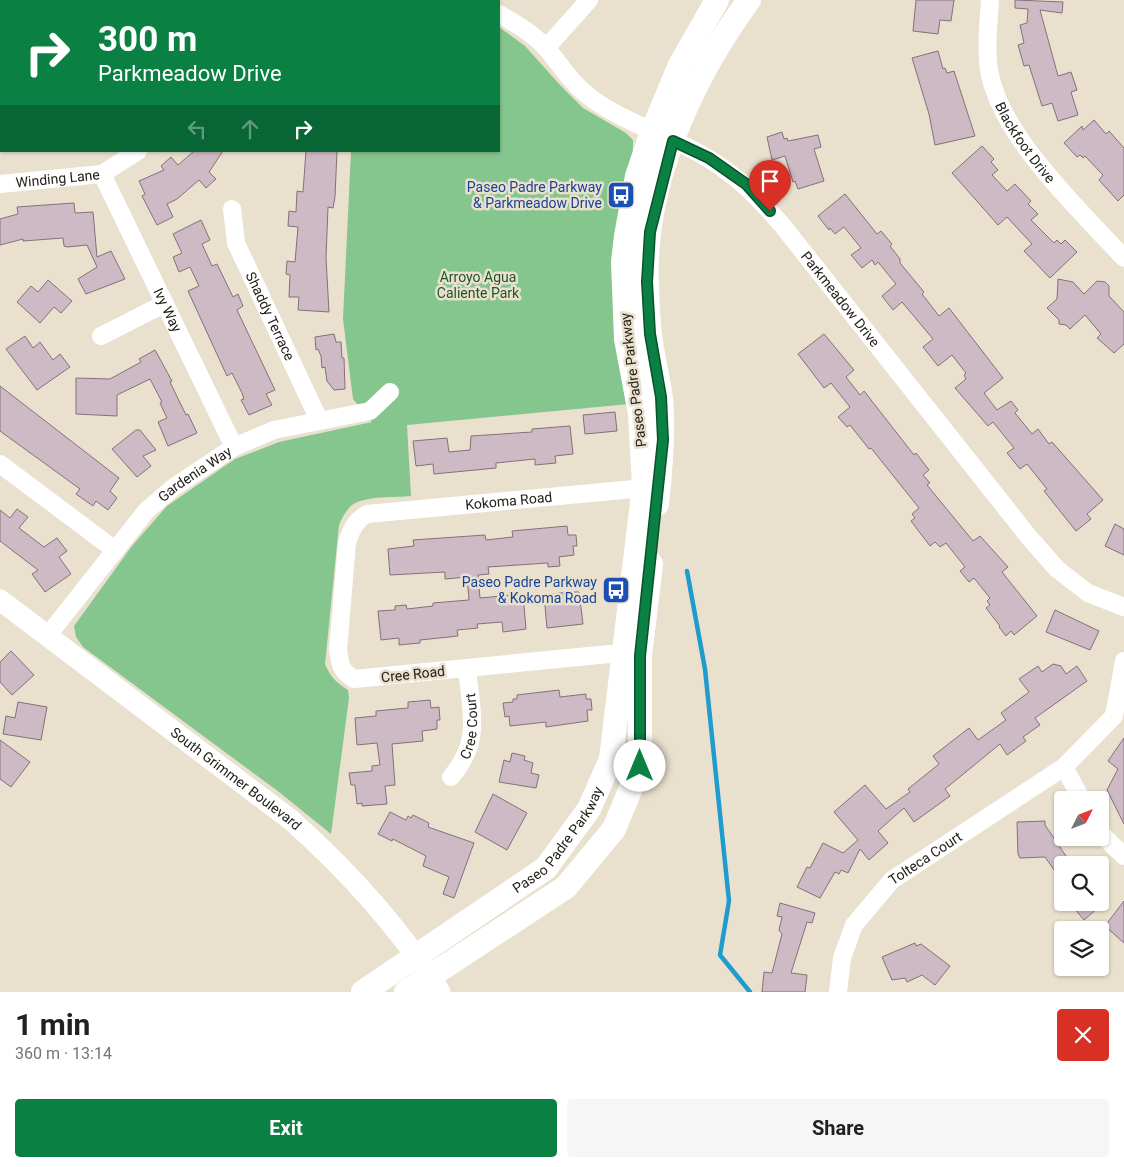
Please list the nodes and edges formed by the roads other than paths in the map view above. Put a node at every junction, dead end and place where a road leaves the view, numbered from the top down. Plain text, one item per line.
1 (589, 0) edge
2 (718, 0) edge
3 (750, 0) edge
4 (990, 0) edge
5 (500, 15) edge
6 (546, 48) junction
7 (662, 136) junction
8 (136, 152) edge
9 (102, 174) junction
10 (0, 184) edge
11 (232, 209) dead end
12 (1124, 258) edge
13 (164, 304) junction
14 (101, 336) dead end
15 (390, 392) dead end
16 (319, 420) junction
17 (234, 447) junction
18 (0, 464) edge
19 (652, 486) junction
20 (358, 519) joint
21 (115, 550) junction
22 (0, 600) edge
23 (1124, 607) edge
24 (48, 634) junction
25 (632, 656) junction
26 (1124, 661) edge
27 (467, 668) junction
28 (1064, 767) junction
29 (451, 777) dead end
30 (1077, 791) edge
31 (1109, 842) edge
32 (1124, 856) edge
33 (415, 956) junction
34 (434, 984) edge
35 (363, 992) edge
36 (406, 992) edge
37 (838, 992) edge

1 - 6 street
2 - 7 main road, Paseo Padre Parkway
3 - 7 main road, Paseo Padre Parkway
4 - 12 street, Blackfoot Drive
5 - 6 street, Parkmeadow Drive
6 - 7 street, Parkmeadow Drive
7 - 19 main road, Paseo Padre Parkway
7 - 23 street, Parkmeadow Drive
8 - 9 street, Winding Lane
9 - 10 street, Winding Lane
9 - 13 street, Ivy Way
11 - 16 street, Shaddy Terrace
13 - 14 street
13 - 17 street, Ivy Way
15 - 16 street, Gardenia Way
16 - 17 street, Gardenia Way
17 - 21 street, Gardenia Way
18 - 21 street
19 - 20 street, Kokoma Road
19 - 25 main road, Paseo Padre Parkway
20 - 27 street, Cree Road
21 - 24 street, Gardenia Way
22 - 24 street, South Grimmer Boulevard
24 - 33 street, South Grimmer Boulevard
25 - 27 street, Cree Road
25 - 33 main road, Paseo Padre Parkway
25 - 34 main road, Paseo Padre Parkway
26 - 28 street, Tolteca Court
27 - 29 street, Cree Court
28 - 30 street
28 - 37 street, Tolteca Court
31 - 32 street
33 - 34 street, South Grimmer Boulevard
33 - 35 main road, Paseo Padre Parkway
34 - 36 main road, Paseo Padre Parkway

